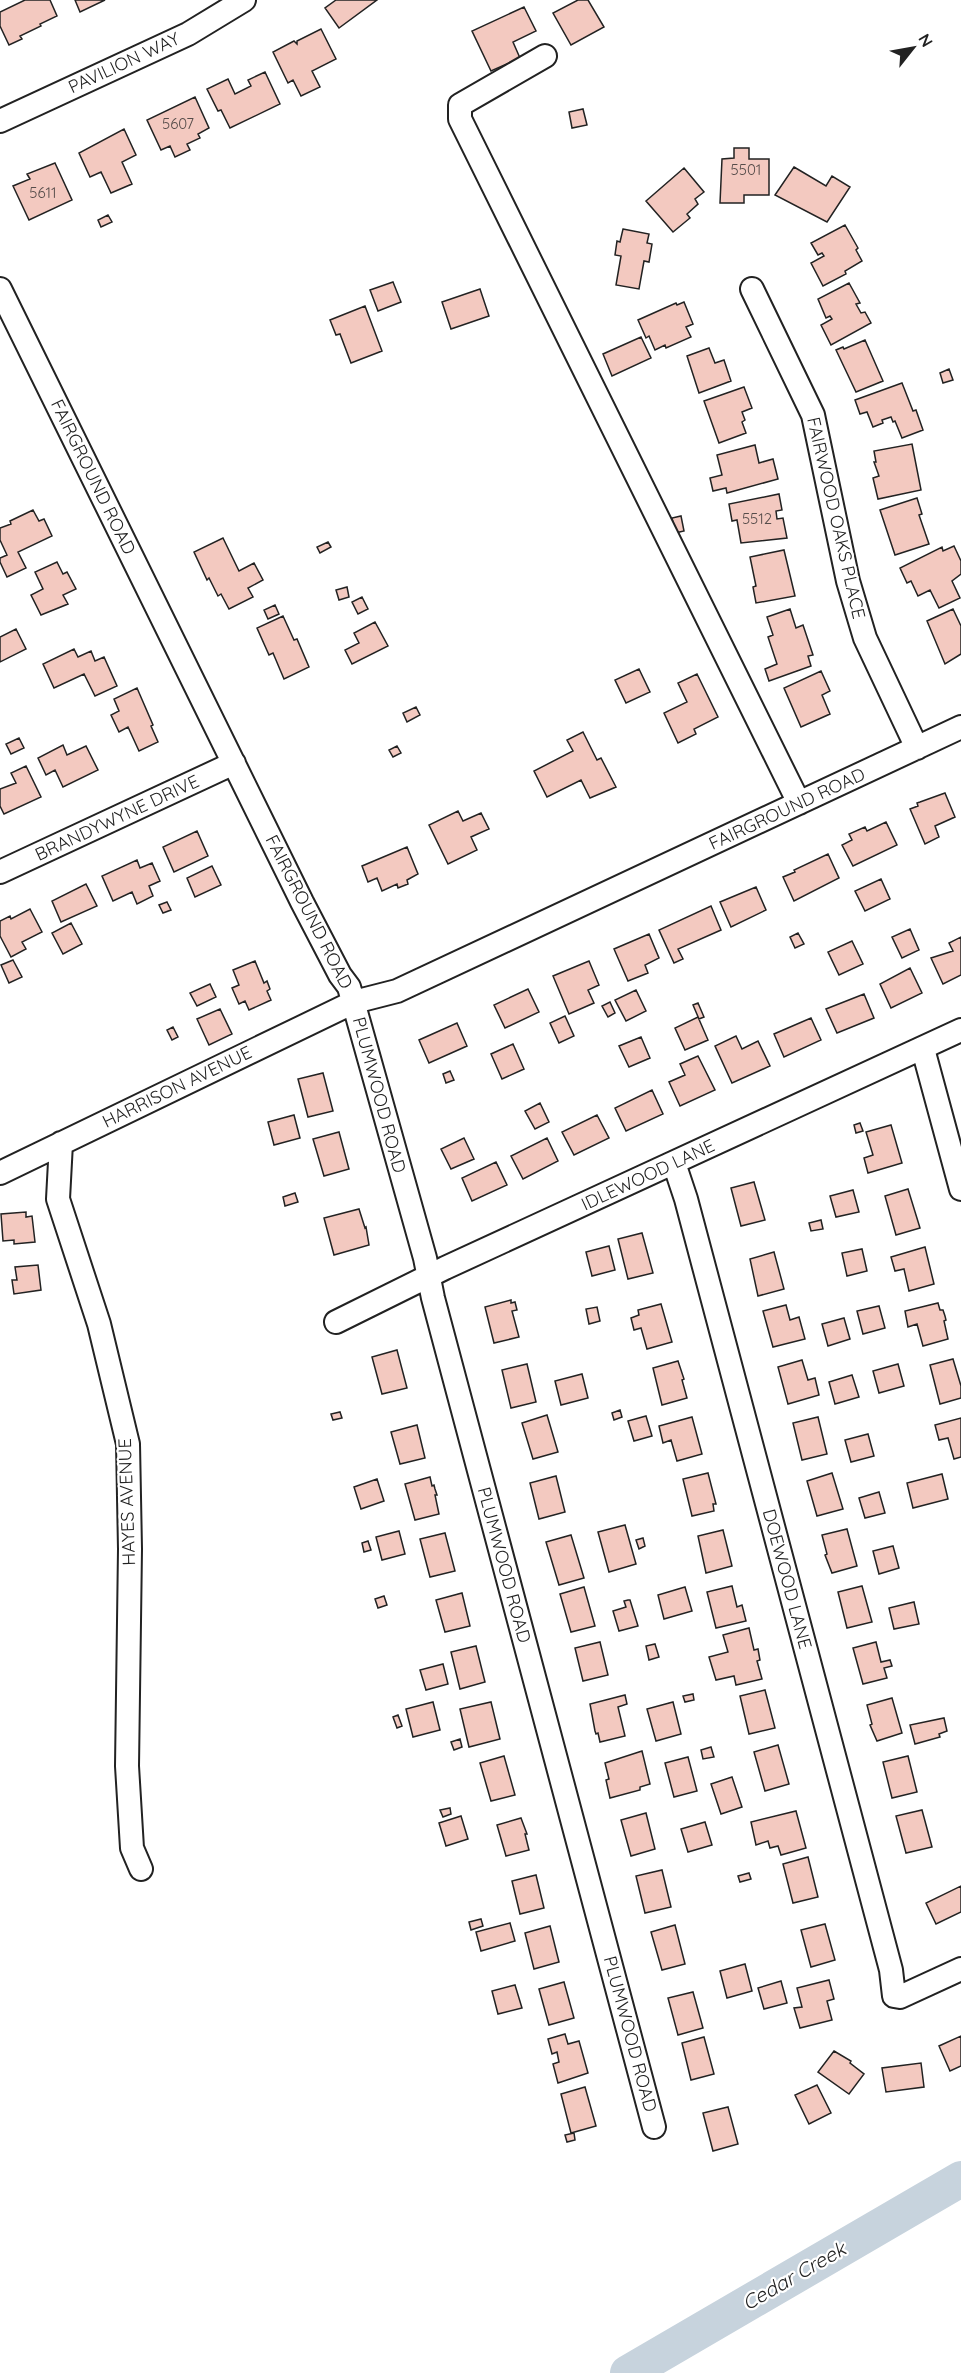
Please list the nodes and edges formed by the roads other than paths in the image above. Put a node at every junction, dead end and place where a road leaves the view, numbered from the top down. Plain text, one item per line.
1 (244, 0) edge
2 (545, 56) dead end
3 (0, 120) edge
4 (0, 289) edge
5 (752, 289) dead end
6 (961, 727) edge
7 (917, 748) junction
8 (234, 763) junction
9 (800, 803) junction
10 (0, 872) edge
11 (354, 1002) junction
12 (961, 1030) edge
13 (923, 1049) junction
14 (61, 1143) junction
15 (674, 1163) junction
16 (0, 1173) edge
17 (961, 1189) edge
18 (429, 1276) junction
19 (336, 1322) dead end
20 (141, 1869) dead end
21 (961, 1969) edge
22 (654, 2127) dead end

1 - 3 street, PAVILION WAY
2 - 9 street
4 - 8 street, FAIRGROUND ROAD
5 - 7 street, FAIRWOOD OAKS PLACE
6 - 7 street, FAIRGROUND ROAD
7 - 9 street, FAIRGROUND ROAD
8 - 10 street, BRANDYWYNE DRIVE
8 - 11 street, FAIRGROUND ROAD
9 - 11 street, FAIRGROUND ROAD
11 - 14 street, HARRISON AVENUE
11 - 18 street, PLUMWOOD ROAD
12 - 13 street, IDLEWOOD LANE
13 - 15 street, IDLEWOOD LANE
13 - 17 street
14 - 16 street, HARRISON AVENUE
14 - 20 street, HAYES AVENUE
15 - 18 street, IDLEWOOD LANE
15 - 21 street, DOEWOOD LANE
18 - 19 street, IDLEWOOD LANE
18 - 22 street, PLUMWOOD ROAD

